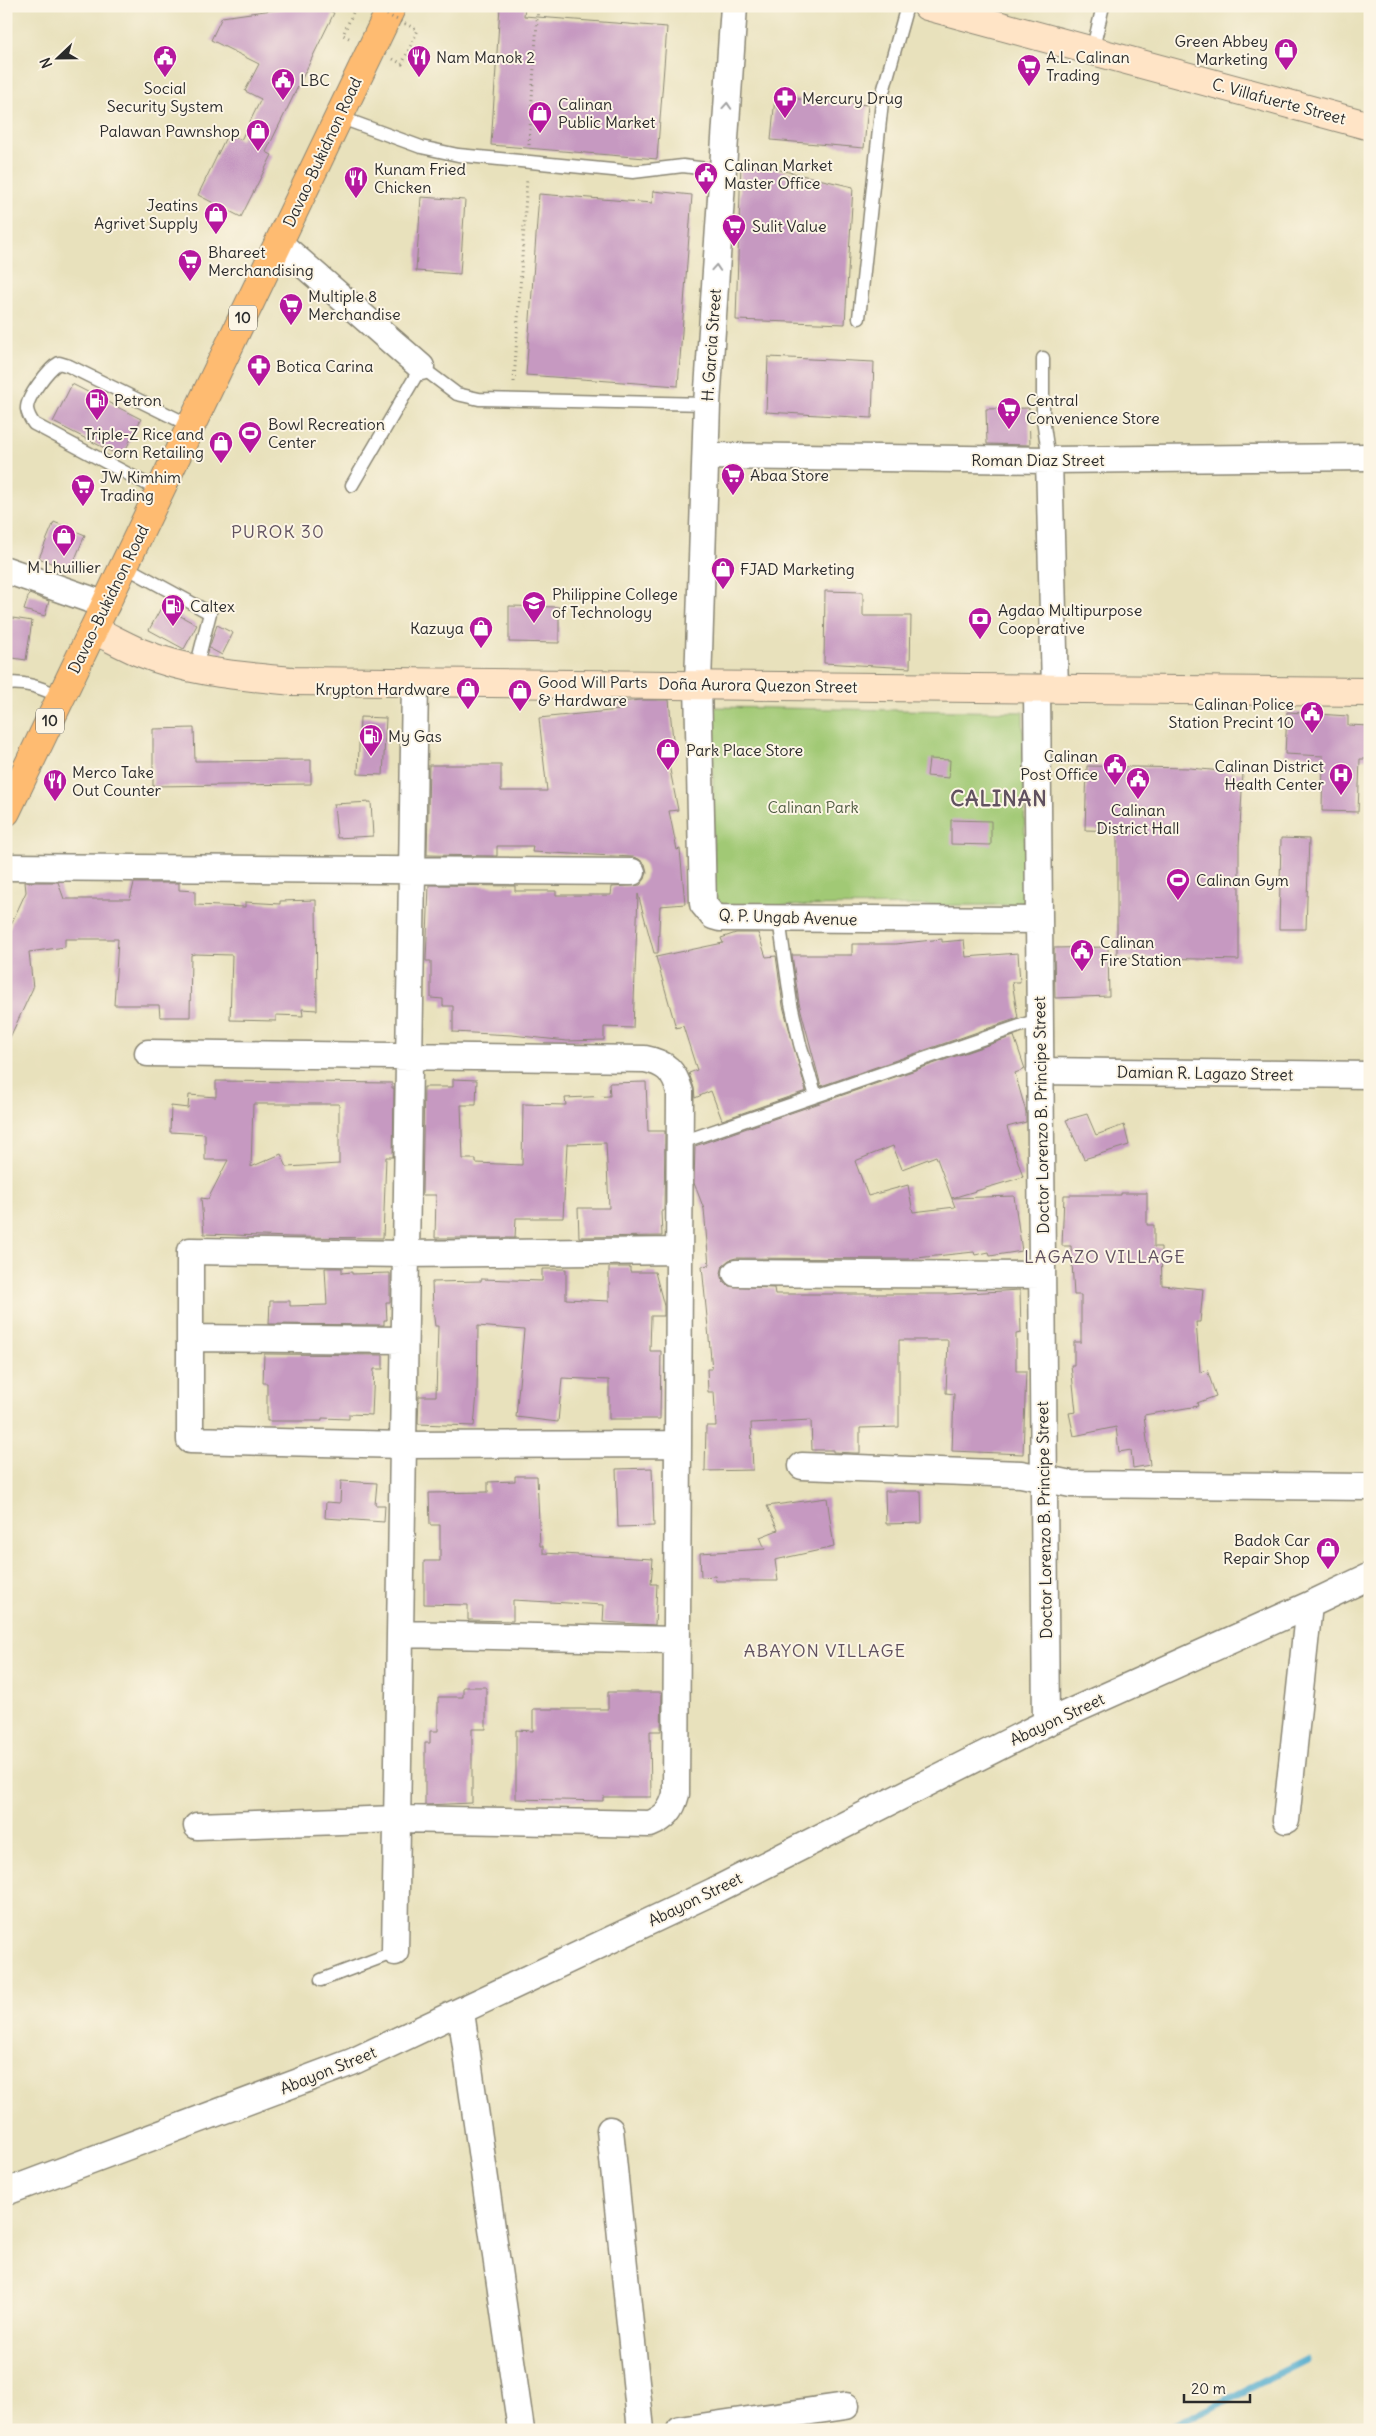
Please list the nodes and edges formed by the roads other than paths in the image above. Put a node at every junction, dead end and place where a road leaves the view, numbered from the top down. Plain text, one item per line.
1 (392, 6) edge
2 (734, 6) edge
3 (907, 6) edge
4 (927, 6) edge
5 (1103, 6) edge
6 (1092, 52) junction
7 (339, 117) junction
8 (1370, 126) edge
9 (723, 171) junction
10 (279, 243) junction
11 (859, 318) dead end
12 (1043, 358) dead end
13 (421, 367) junction
14 (707, 404) junction
15 (191, 426) junction
16 (706, 456) junction
17 (1370, 457) edge
18 (1049, 460) junction
19 (352, 485) dead end
20 (160, 491) junction
21 (124, 566) junction
22 (6, 570) edge
23 (106, 606) junction
24 (94, 630) junction
25 (196, 668) junction
26 (415, 683) junction
27 (6, 684) edge
28 (698, 684) junction
29 (1046, 688) junction
30 (1370, 692) edge
31 (62, 697) junction
32 (6, 812) edge
33 (6, 867) edge
34 (411, 870) junction
35 (632, 872) dead end
36 (778, 918) junction
37 (1039, 920) junction
38 (1040, 1019) junction
39 (148, 1053) dead end
40 (408, 1056) junction
41 (1040, 1071) junction
42 (1370, 1075) edge
43 (816, 1096) junction
44 (679, 1143) junction
45 (679, 1251) junction
46 (405, 1254) junction
47 (736, 1274) dead end
48 (1042, 1274) junction
49 (190, 1338) junction
50 (404, 1340) junction
51 (678, 1444) junction
52 (403, 1445) junction
53 (802, 1466) dead end
54 (1044, 1478) junction
55 (1370, 1487) edge
56 (1370, 1576) edge
57 (1309, 1605) junction
58 (400, 1634) junction
59 (677, 1640) junction
60 (1046, 1723) junction
61 (397, 1819) junction
62 (1286, 1820) dead end
63 (197, 1826) dead end
64 (395, 1952) joint
65 (321, 1980) dead end
66 (461, 2012) junction
67 (610, 2130) dead end
68 (6, 2192) edge
69 (846, 2406) dead end
70 (521, 2430) edge
71 (641, 2430) edge
72 (680, 2430) edge

1 - 7 highway, Davao-Bukidnon Road / 10
9 -> 2 street, H. Garcia Street
3 - 11 lane
4 - 6 street, C. Villafuerte Street
5 - 6 lane
6 - 8 street, C. Villafuerte Street
7 - 9 lane
7 - 10 highway, Davao-Bukidnon Road / 10
14 -> 9 street, H. Garcia Street
10 - 13 street
10 - 15 highway, Davao-Bukidnon Road / 10
12 - 18 lane
13 - 14 lane
13 - 19 lane
14 - 16 street, H. Garcia Street
15 - 20 highway, Davao-Bukidnon Road / 10
15 - 20 lane
16 - 18 street, Roman Diaz Street
16 - 28 street, H. Garcia Street
17 - 18 street, Roman Diaz Street
18 - 29 street, Doctor Lorenzo B. Principe Street
20 - 21 highway, Davao-Bukidnon Road / 10
21 - 23 highway, Davao-Bukidnon Road / 10
21 - 25 lane
22 - 23 street
23 - 24 highway, Davao-Bukidnon Road / 10
24 - 25 street, Doña Aurora Quezon Street
24 - 31 highway, Davao-Bukidnon Road / 10
25 - 26 street, Doña Aurora Quezon Street
26 - 28 street, Doña Aurora Quezon Street
26 - 34 street
27 - 31 lane
28 - 29 street, Doña Aurora Quezon Street
28 - 36 street, Q. P. Ungab Avenue
29 - 30 street, Doña Aurora Quezon Street
29 - 37 street, Doctor Lorenzo B. Principe Street
31 - 32 highway, Davao-Bukidnon Road / 10
33 - 34 street
34 - 35 street
34 - 40 street
36 - 37 street, Q. P. Ungab Avenue
36 - 43 lane
37 - 38 street, Doctor Lorenzo B. Principe Street
38 - 41 street, Doctor Lorenzo B. Principe Street
38 - 43 lane
39 - 40 street
40 - 44 street
40 - 46 street
41 - 42 street, Damian R. Lagazo Street
41 - 48 street, Doctor Lorenzo B. Principe Street
43 - 44 lane
44 - 45 street
45 - 46 street
45 - 51 street
46 - 49 street
46 - 50 street
47 - 48 street
48 - 54 street, Doctor Lorenzo B. Principe Street
49 - 50 street
49 - 52 street
50 - 52 street
51 - 52 street
51 - 59 street
52 - 58 street
53 - 54 street
54 - 55 street
54 - 60 street, Doctor Lorenzo B. Principe Street
56 - 57 street, Abayon Street
57 - 60 street, Abayon Street
57 - 62 street
58 - 59 street
58 - 61 street
59 - 61 street
60 - 66 street, Abayon Street
61 - 63 street
61 - 64 street
64 - 65 lane
66 - 68 street, Abayon Street
66 - 70 street
67 - 71 street
69 - 72 street

